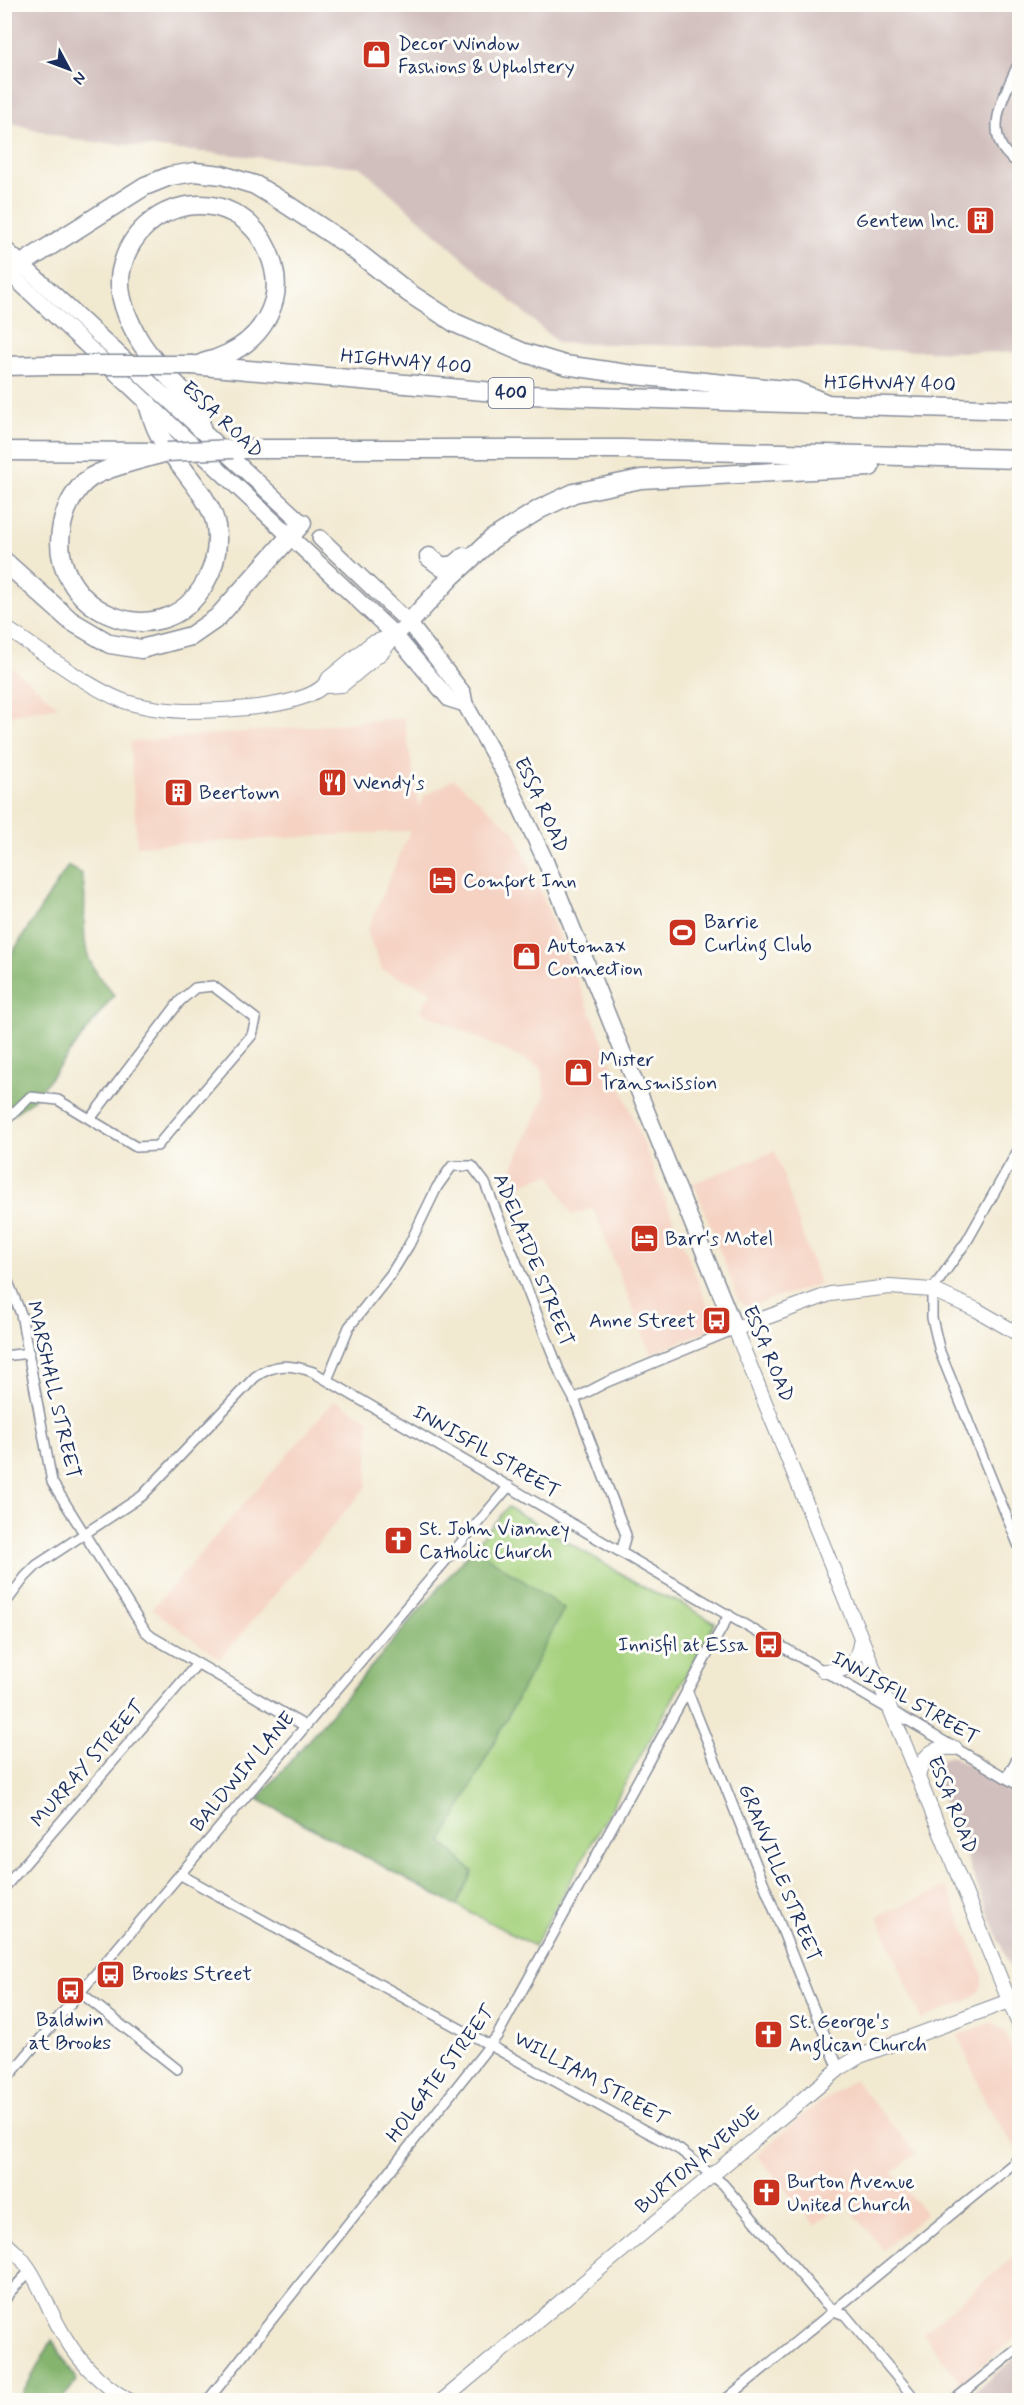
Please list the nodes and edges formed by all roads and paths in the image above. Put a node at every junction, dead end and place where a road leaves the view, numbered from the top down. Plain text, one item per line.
1 (1020, 60) edge
2 (1020, 164) edge
3 (4, 248) edge
4 (12, 268) edge
5 (192, 365) junction
6 (4, 366) edge
7 (148, 404) junction
8 (830, 405) junction
9 (1020, 410) edge
10 (201, 429) junction
11 (4, 451) edge
12 (166, 452) junction
13 (974, 459) junction
14 (1020, 459) edge
15 (302, 523) junction
16 (290, 538) junction
17 (320, 538) joint
18 (492, 539) junction
19 (429, 557) dead end
20 (4, 561) edge
21 (409, 623) junction
22 (4, 627) edge
23 (395, 635) junction
24 (465, 704) junction
25 (90, 1119) junction
26 (4, 1122) edge
27 (1020, 1147) edge
28 (1017, 1158) edge
29 (4, 1272) edge
30 (932, 1290) junction
31 (735, 1329) junction
32 (1020, 1335) edge
33 (29, 1353) junction
34 (4, 1356) edge
35 (327, 1380) junction
36 (574, 1399) junction
37 (509, 1486) junction
38 (84, 1534) junction
39 (1020, 1549) edge
40 (621, 1551) junction
41 (4, 1605) edge
42 (729, 1615) junction
43 (861, 1636) junction
44 (197, 1664) junction
45 (824, 1671) junction
46 (687, 1690) junction
47 (892, 1712) junction
48 (305, 1726) junction
49 (955, 1748) junction
50 (1020, 1754) edge
51 (918, 1777) junction
52 (1006, 1778) junction
53 (1020, 1786) edge
54 (181, 1875) junction
55 (4, 1888) edge
56 (81, 1992) junction
57 (1009, 2001) junction
58 (1020, 2027) edge
59 (490, 2044) junction
60 (177, 2069) dead end
61 (839, 2069) junction
62 (4, 2082) edge
63 (1020, 2158) edge
64 (711, 2174) junction
65 (4, 2243) edge
66 (30, 2271) junction
67 (4, 2302) edge
68 (834, 2311) junction
69 (1020, 2347) edge
70 (128, 2400) edge
71 (208, 2400) edge
72 (442, 2400) edge
73 (725, 2400) edge
74 (916, 2400) edge
75 (954, 2400) edge

1 - 2 street
3 - 4 main road, ESSA ROAD
4 - 7 main road, ESSA ROAD
4 - 8 highway
4 - 10 main road, ESSA ROAD
5 - 6 highway, HIGHWAY 400 / 400, bridge
5 - 8 highway, HIGHWAY 400 / 400
5 - 10 highway
7 - 12 highway
7 - 16 main road, ESSA ROAD
8 - 9 highway, HIGHWAY 400 / 400
10 - 15 main road, ESSA ROAD
11 - 12 highway
12 - 13 highway, bridge
13 - 14 highway
13 - 18 highway
15 - 16 highway
15 - 17 main road, ESSA ROAD
16 - 20 highway
16 - 23 main road, ESSA ROAD
17 - 21 main road, ESSA ROAD
18 - 19 highway
18 - 21 highway
21 - 23 main road
21 - 24 main road, ESSA ROAD
22 - 23 main road
23 - 24 main road, ESSA ROAD
24 - 31 main road, ESSA ROAD
25 - 25 street
25 - 26 street
27 - 28 street
28 - 30 street
29 - 33 street, MARSHALL STREET
30 - 31 main road
30 - 32 main road
30 - 39 street
31 - 36 street
31 - 43 main road, ESSA ROAD
33 - 34 street
33 - 38 street, MARSHALL STREET
35 - 36 street, ADELAIDE STREET
35 - 37 street, INNISFIL STREET
35 - 38 street, INNISFIL STREET
36 - 40 street, ADELAIDE STREET
37 - 40 street, INNISFIL STREET
37 - 48 street, BALDWIN LANE
38 - 41 street, INNISFIL STREET
38 - 44 street, MARSHALL STREET
40 - 42 street, INNISFIL STREET
42 - 45 street, INNISFIL STREET
42 - 46 street, HOLGATE STREET
43 - 45 main road
43 - 47 main road, ESSA ROAD
44 - 48 street, MARSHALL STREET
44 - 55 street, MURRAY STREET
45 - 47 street, INNISFIL STREET
46 - 59 street, HOLGATE STREET
46 - 61 street, GRANVILLE STREET
47 - 49 street, INNISFIL STREET
47 - 51 main road, ESSA ROAD
48 - 54 street, BALDWIN LANE
49 - 51 main road
49 - 52 street, INNISFIL STREET
50 - 52 street
51 - 57 main road, ESSA ROAD
52 - 53 street, INNISFIL STREET
54 - 56 street, BALDWIN LANE
54 - 59 street, WILLIAM STREET
56 - 60 street
56 - 62 street, BALDWIN LANE
57 - 58 main road, ESSA ROAD
57 - 61 main road, BURTON AVENUE
59 - 64 street, WILLIAM STREET
59 - 71 street, HOLGATE STREET
61 - 64 main road, BURTON AVENUE
63 - 68 street
64 - 68 street, WILLIAM STREET
64 - 72 main road, BURTON AVENUE
65 - 66 main road
66 - 67 street
66 - 70 main road
68 - 73 street
68 - 74 street, WILLIAM STREET
69 - 75 street

